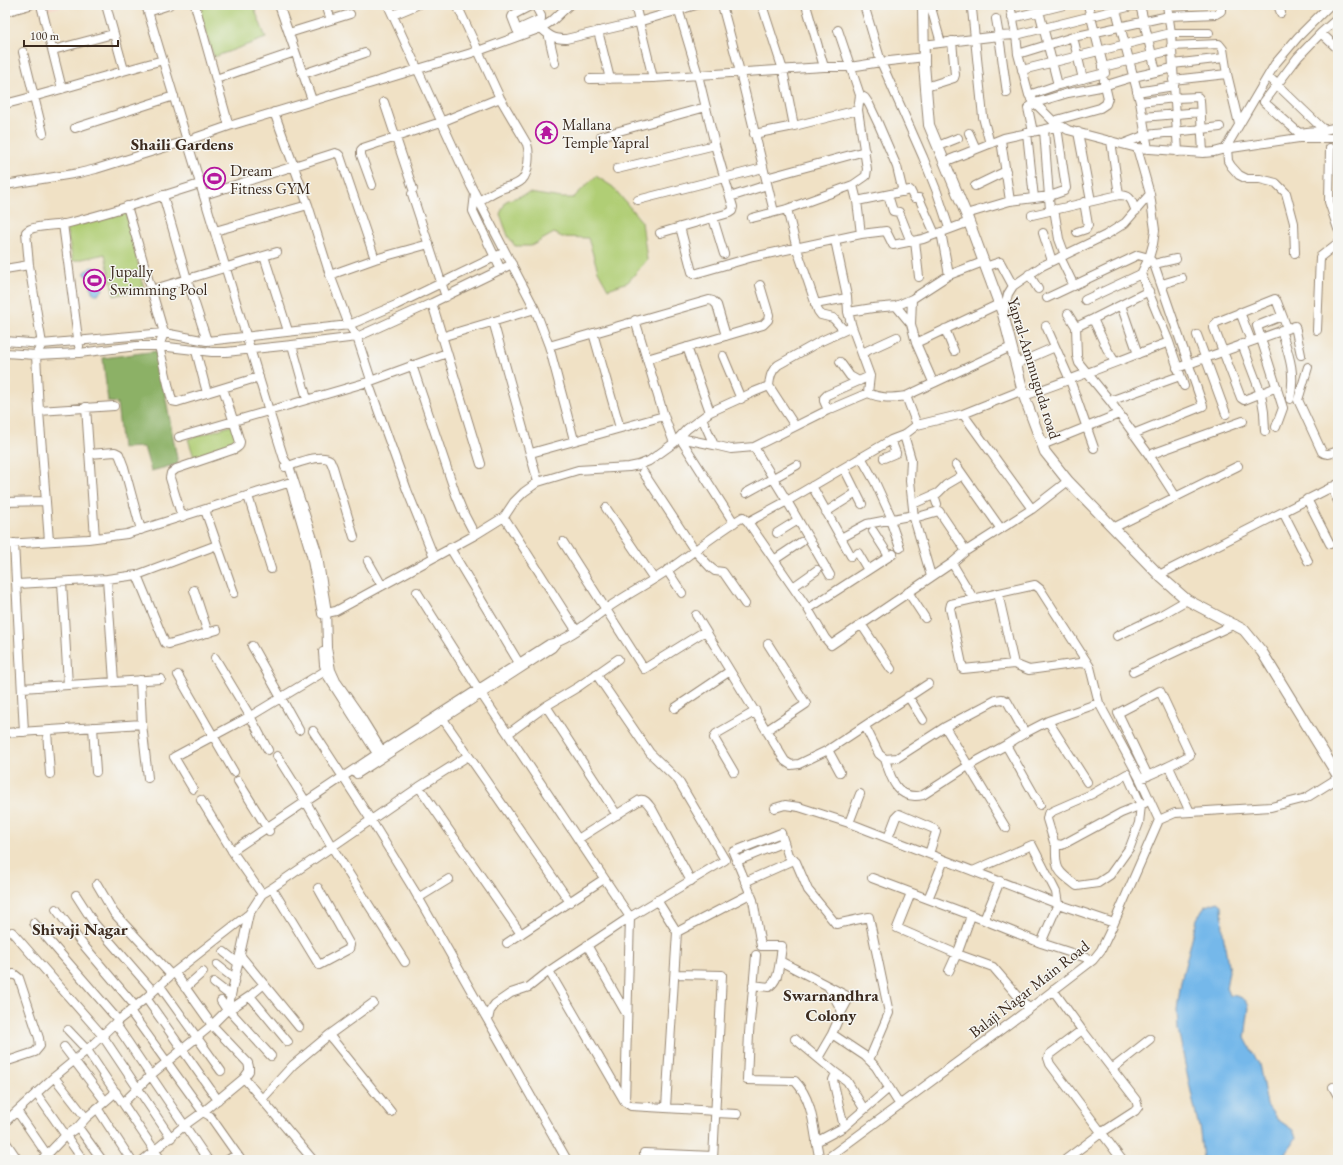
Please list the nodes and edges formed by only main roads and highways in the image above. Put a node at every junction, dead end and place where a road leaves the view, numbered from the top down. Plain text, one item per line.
1 (923, 5) edge
2 (1338, 777) edge

1 - 2 main road, Yapral-Ammuguda road

